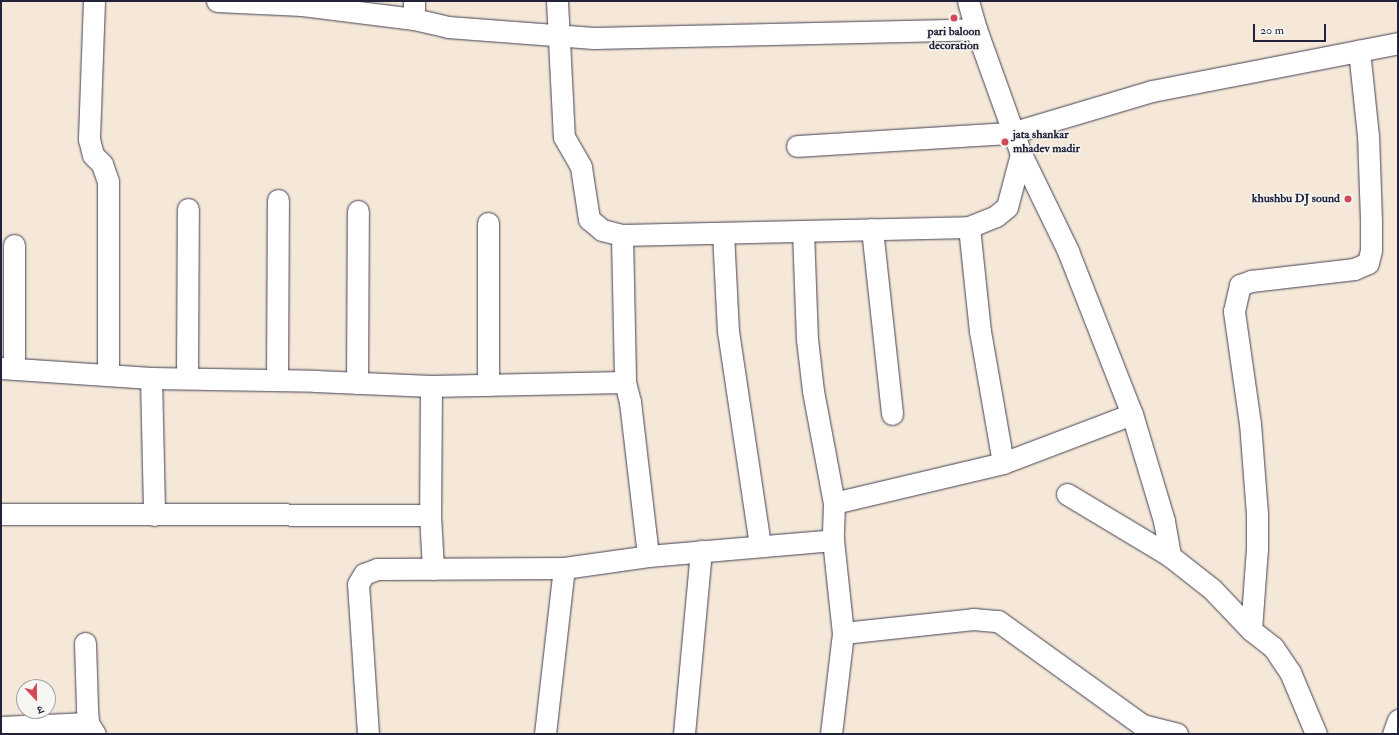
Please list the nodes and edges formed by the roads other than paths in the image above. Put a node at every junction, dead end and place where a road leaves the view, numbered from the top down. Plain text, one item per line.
1 (94, 1) edge
2 (217, 1) edge
3 (557, 1) edge
4 (968, 1) edge
5 (302, 3) edge
6 (414, 10) edge
7 (976, 29) junction
8 (558, 34) junction
9 (1398, 43) edge
10 (1359, 50) junction
11 (1012, 133) junction
12 (797, 146) dead end
13 (1021, 154) junction
14 (278, 200) dead end
15 (188, 209) dead end
16 (358, 211) dead end
17 (488, 223) dead end
18 (969, 227) junction
19 (872, 229) junction
20 (803, 231) junction
21 (723, 233) junction
22 (622, 235) junction
23 (14, 245) dead end
24 (8, 369) edge
25 (108, 375) junction
26 (151, 378) junction
27 (187, 378) junction
28 (277, 380) junction
29 (625, 382) junction
30 (357, 383) junction
31 (488, 385) junction
32 (432, 386) junction
33 (892, 414) dead end
34 (1132, 414) junction
35 (1003, 463) junction
36 (1067, 494) dead end
37 (834, 503) junction
38 (1, 514) edge
39 (154, 514) junction
40 (430, 515) junction
41 (833, 540) junction
42 (760, 546) junction
43 (701, 551) junction
44 (648, 556) junction
45 (1170, 556) junction
46 (564, 568) junction
47 (433, 569) junction
48 (1251, 630) junction
49 (843, 633) junction
50 (85, 643) dead end
51 (1398, 720) edge
52 (1, 727) edge
53 (92, 729) edge
54 (1141, 729) edge
55 (368, 734) edge
56 (545, 734) edge
57 (684, 734) edge
58 (831, 734) edge
59 (1177, 734) edge
60 (1316, 734) edge
61 (1393, 734) edge

1 - 25 street
2 - 5 street
3 - 8 street
4 - 7 street
5 - 6 street
6 - 8 street
7 - 8 street
7 - 11 street
8 - 22 street
9 - 10 street
10 - 11 street
10 - 48 street
11 - 12 street
11 - 13 street
13 - 18 street
13 - 34 street
14 - 28 street
15 - 27 street
16 - 30 street
17 - 31 street
18 - 19 street
18 - 35 street
19 - 20 street
19 - 33 street
20 - 21 street
20 - 37 street
21 - 22 street
21 - 42 street
22 - 29 street
23 - 24 street
24 - 25 street
25 - 26 street
26 - 27 street
26 - 39 street
27 - 28 street
28 - 30 street
29 - 31 street
29 - 44 street
30 - 32 street
31 - 32 street
32 - 40 street
34 - 35 street
34 - 45 street
35 - 37 street
36 - 45 street
37 - 41 street
38 - 39 street
39 - 40 street
40 - 47 street
41 - 42 street
41 - 49 street
42 - 43 street
43 - 44 street
43 - 57 street
44 - 46 street
45 - 48 street
46 - 47 street
46 - 56 street
47 - 55 street
48 - 60 street
49 - 54 street
49 - 58 street
50 - 53 street
51 - 61 street
52 - 53 street
54 - 59 street

